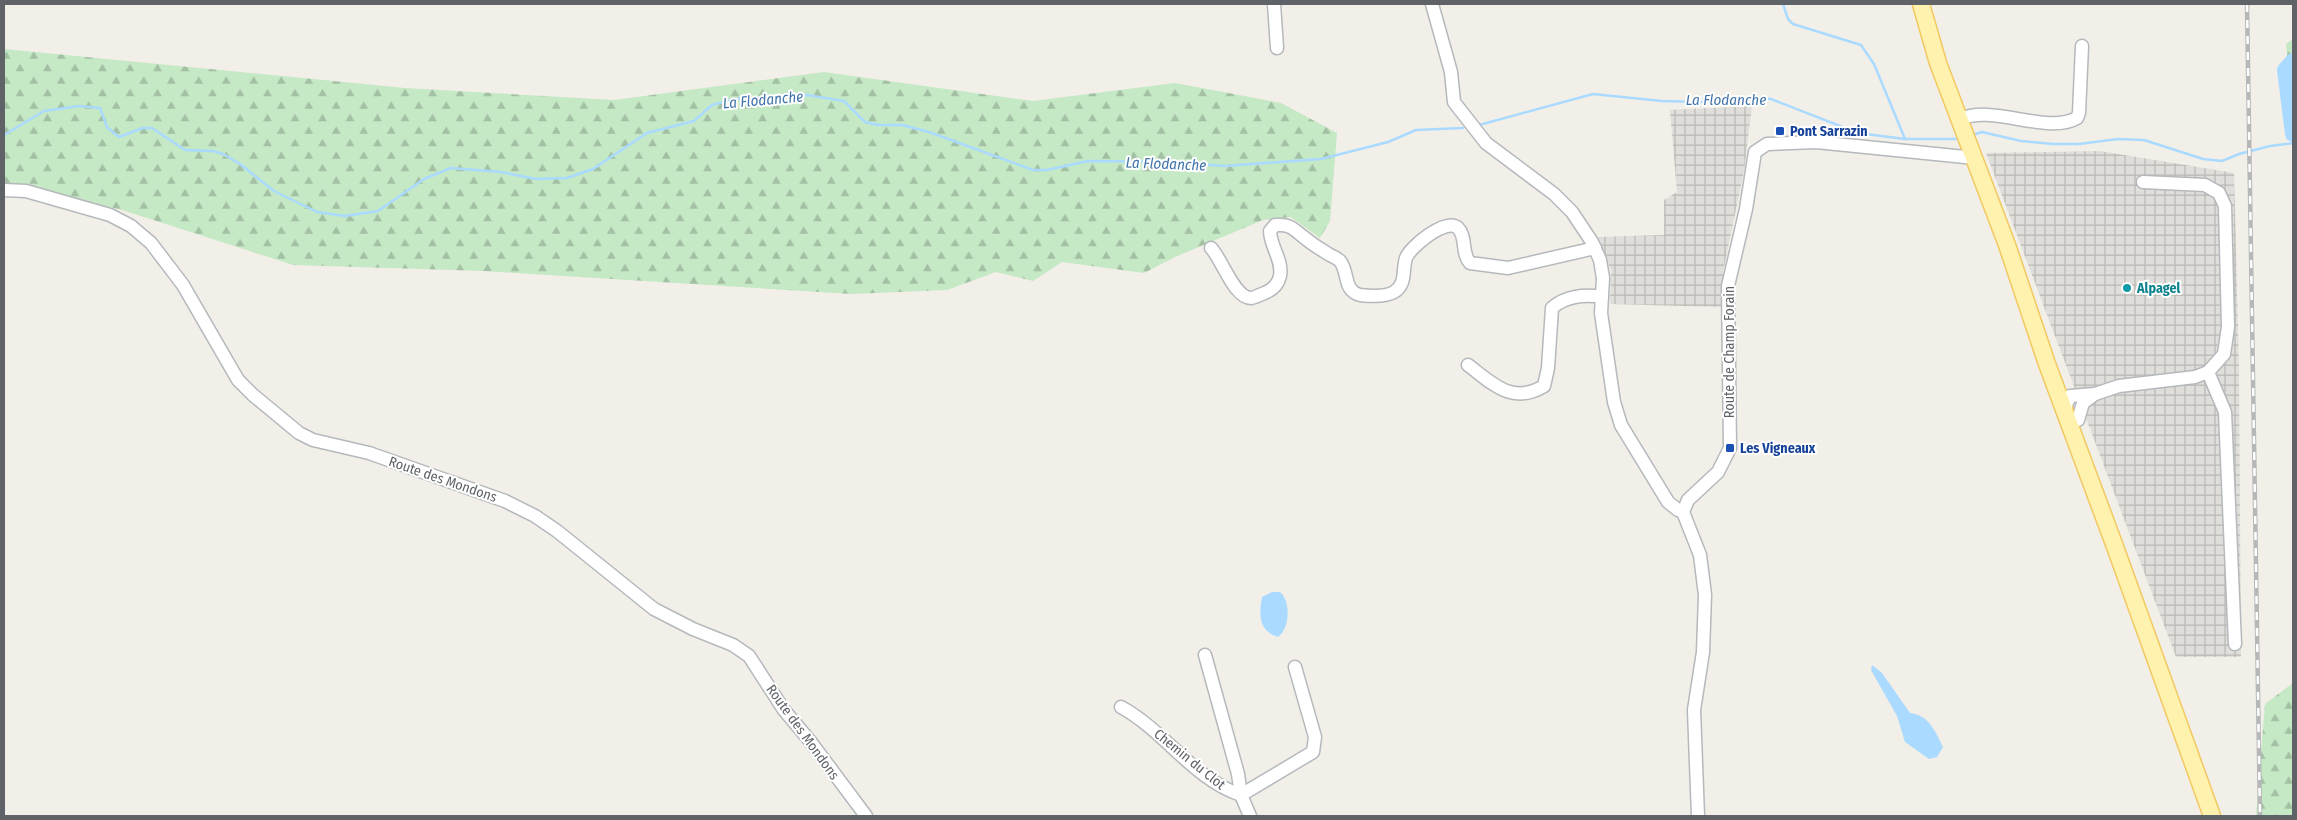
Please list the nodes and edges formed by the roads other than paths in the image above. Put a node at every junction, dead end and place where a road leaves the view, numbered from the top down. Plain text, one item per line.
1 (1274, 4) edge
2 (1432, 4) edge
3 (1921, 4) edge
4 (2082, 46) dead end
5 (1277, 48) dead end
6 (1967, 138) junction
7 (2143, 182) dead end
8 (4, 190) edge
9 (1212, 248) dead end
10 (1595, 248) junction
11 (2022, 286) junction
12 (1602, 297) junction
13 (1468, 365) dead end
14 (2208, 372) junction
15 (2073, 408) junction
16 (1683, 512) junction
17 (2235, 644) dead end
18 (1206, 655) dead end
19 (1295, 667) dead end
20 (1122, 707) dead end
21 (1240, 795) junction
22 (866, 816) edge
23 (1250, 816) edge
24 (1698, 816) edge
25 (2212, 816) edge

1 - 5 street
2 - 10 street
3 - 6 main road
4 - 6 street, Route de Champ Forain
6 - 11 main road
6 - 16 street, Route de Champ Forain
7 - 14 street
8 - 22 street, Route des Mondons
9 - 10 street
10 - 12 street
11 - 15 main road
11 - 15 main road
12 - 13 street
12 - 16 street
14 - 15 street
14 - 17 street
15 - 25 main road
16 - 24 street
18 - 21 street
19 - 21 street
20 - 21 street, Chemin du Clot
21 - 23 street, Chemin du Clot

